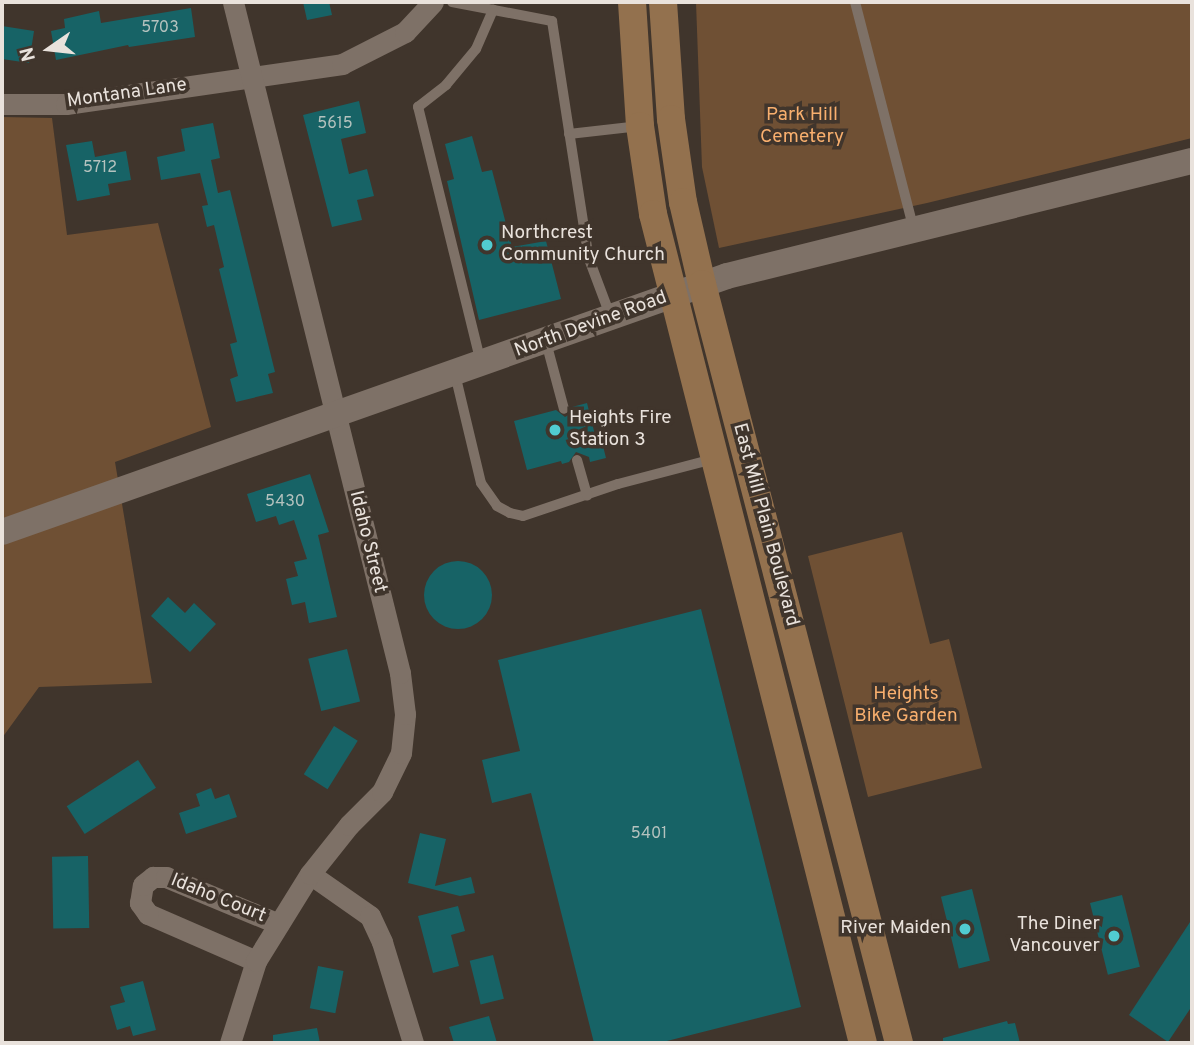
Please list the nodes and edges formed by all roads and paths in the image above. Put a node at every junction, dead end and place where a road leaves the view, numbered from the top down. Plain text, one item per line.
1 (233, 2) edge
2 (433, 2) edge
3 (452, 2) edge
4 (632, 2) edge
5 (663, 2) edge
6 (855, 2) edge
7 (493, 10) junction
8 (252, 75) junction
9 (2, 104) edge
10 (640, 126) junction
11 (569, 134) junction
12 (1192, 161) edge
13 (914, 231) junction
14 (702, 284) junction
15 (672, 296) junction
16 (611, 318) junction
17 (546, 342) junction
18 (481, 365) junction
19 (455, 374) junction
20 (564, 409) dead end
21 (336, 416) junction
22 (713, 459) junction
23 (578, 460) dead end
24 (723, 495) junction
25 (587, 496) junction
26 (2, 532) edge
27 (802, 669) junction
28 (779, 712) junction
29 (852, 862) junction
30 (310, 874) junction
31 (279, 924) junction
32 (256, 961) junction
33 (230, 1043) edge
34 (413, 1043) edge
35 (863, 1043) edge
36 (899, 1043) edge

1 - 8 street, Idaho Street
2 - 8 street, Montana Lane
3 - 7 lane
4 - 10 main road, East Mill Plain Boulevard
5 - 14 main road, East Mill Plain Boulevard
6 - 13 lane
7 - 11 lane
7 - 18 lane
8 - 9 street, Montana Lane
8 - 21 street, Idaho Street
10 - 11 lane
10 - 15 main road, East Mill Plain Boulevard
11 - 16 lane
12 - 13 street, North Devine Road
13 - 14 street, North Devine Road
14 - 15 street, North Devine Road
14 - 27 main road, East Mill Plain Boulevard
15 - 16 street, North Devine Road
15 - 22 main road, East Mill Plain Boulevard
16 - 17 street, North Devine Road
17 - 18 street, North Devine Road
17 - 20 lane
18 - 19 street, North Devine Road
19 - 21 street, North Devine Road
19 - 25 lane
21 - 26 street, North Devine Road
21 - 30 street, Idaho Street
22 - 24 main road, East Mill Plain Boulevard
22 - 25 lane
23 - 25 lane
24 - 27 main road
24 - 28 main road, East Mill Plain Boulevard
27 - 29 main road, East Mill Plain Boulevard
28 - 29 main road
28 - 35 main road, East Mill Plain Boulevard
29 - 36 main road, East Mill Plain Boulevard
30 - 31 street, Idaho Street
30 - 34 street
31 - 32 street, Idaho Street
31 - 32 street, Idaho Court
32 - 33 street, Idaho Street

